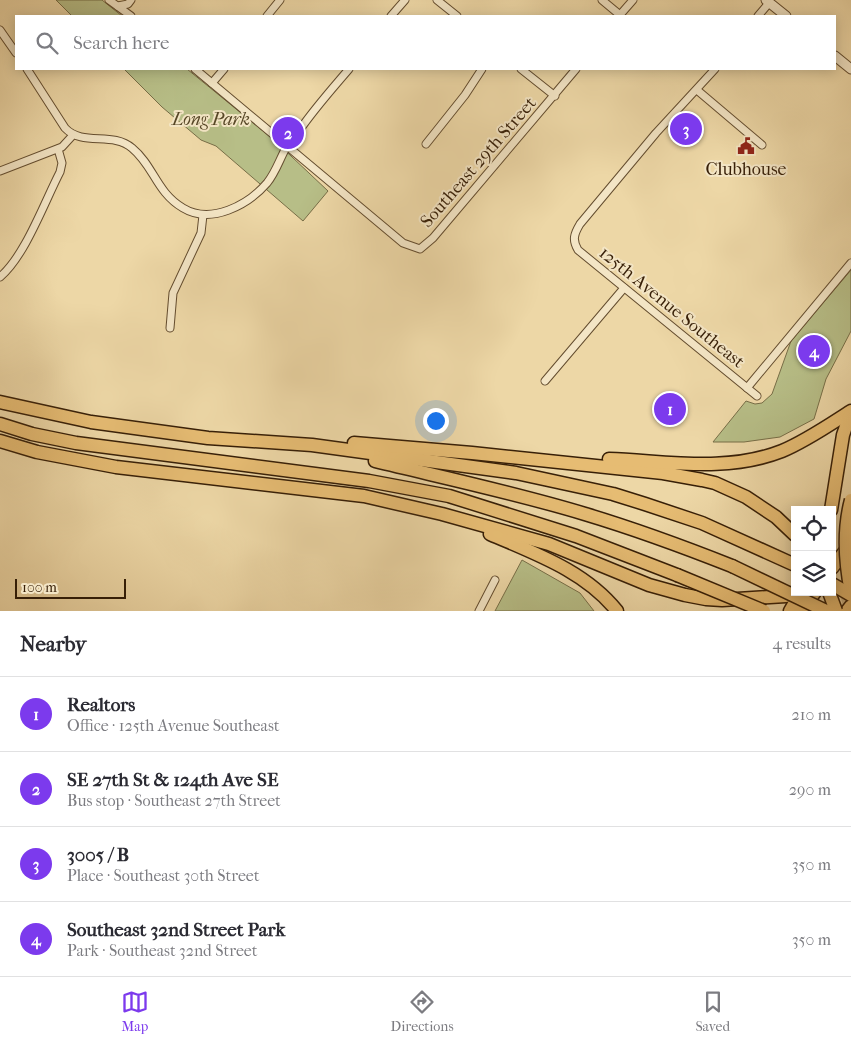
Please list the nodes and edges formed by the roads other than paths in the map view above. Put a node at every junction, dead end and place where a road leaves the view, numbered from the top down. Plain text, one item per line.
1 (109, 0) edge
2 (131, 0) edge
3 (280, 0) edge
4 (405, 0) edge
5 (437, 0) edge
6 (602, 0) edge
7 (633, 0) edge
8 (768, 1) edge
9 (118, 6) junction
10 (130, 15) edge
11 (268, 15) edge
12 (393, 15) edge
13 (456, 15) edge
14 (619, 15) edge
15 (621, 15) edge
16 (759, 15) edge
17 (785, 15) edge
18 (0, 30) edge
19 (15, 52) edge
20 (836, 57) edge
21 (851, 69) edge
22 (28, 70) edge
23 (195, 70) edge
24 (223, 70) edge
25 (348, 70) edge
26 (481, 70) edge
27 (523, 70) edge
28 (575, 70) edge
29 (713, 70) edge
30 (212, 83) junction
31 (697, 90) junction
32 (554, 96) junction
33 (73, 135) junction
34 (426, 144) dead end
35 (288, 146) junction
36 (762, 146) dead end
37 (58, 149) junction
38 (0, 171) edge
39 (203, 215) junction
40 (851, 263) edge
41 (0, 277) edge
42 (624, 288) junction
43 (170, 328) dead end
44 (545, 381) dead end
45 (747, 388) junction
46 (757, 396) dead end
47 (0, 402) edge
48 (851, 412) edge
49 (0, 424) edge
50 (0, 441) edge
51 (266, 442) junction
52 (312, 445) junction
53 (472, 453) junction
54 (851, 500) edge
55 (832, 506) edge
56 (442, 514) junction
57 (791, 531) edge
58 (851, 544) edge
59 (791, 562) edge
60 (836, 563) edge
61 (495, 580) dead end
62 (836, 586) edge
63 (851, 593) edge
64 (786, 596) dead end
65 (799, 596) edge
66 (811, 596) edge
67 (830, 596) edge
68 (851, 606) edge
69 (479, 611) edge
70 (617, 611) edge
71 (764, 611) edge
72 (790, 611) edge
73 (801, 611) edge
74 (826, 611) edge
75 (836, 611) edge
76 (847, 611) edge

1 - 9 street
2 - 9 street
3 - 11 street
4 - 12 street
5 - 13 street
6 - 14 street
7 - 15 street
8 - 16 street
8 - 17 street
9 - 10 street
18 - 19 street
20 - 21 street
22 - 33 street
23 - 30 street
24 - 30 street
25 - 35 street
26 - 34 street
27 - 32 street
28 - 32 street, Southeast 29th Street
29 - 31 street
30 - 35 street
31 - 36 street
31 - 42 street, 125th Avenue Southeast
32 - 35 street, Southeast 29th Street
33 - 37 street
33 - 39 street
35 - 39 street
37 - 38 street
37 - 41 street
39 - 43 street
40 - 45 street
42 - 44 street
42 - 45 street, 125th Avenue Southeast
45 - 46 street, 125th Avenue Southeast
47 - 51 highway
48 - 53 highway
48 - 55 highway
49 - 71 highway, bridge
50 - 56 highway
51 - 52 highway
51 - 53 highway
52 - 59 highway
52 - 74 highway, bridge
53 - 57 highway
54 - 63 highway, bridge
56 - 64 highway
56 - 70 highway
58 - 60 highway
61 - 69 street
62 - 63 highway, bridge
65 - 72 highway
66 - 73 highway
67 - 75 highway, bridge
68 - 76 highway

